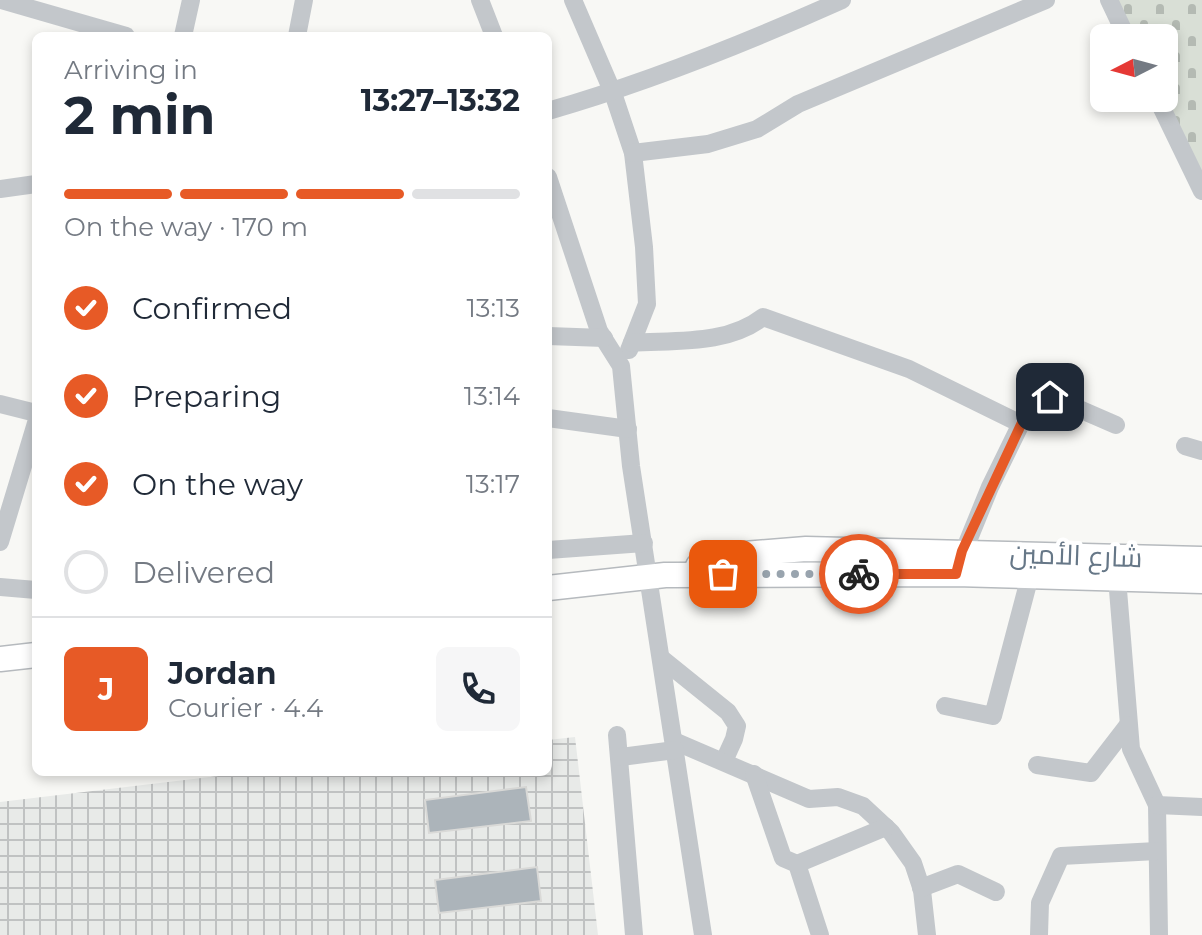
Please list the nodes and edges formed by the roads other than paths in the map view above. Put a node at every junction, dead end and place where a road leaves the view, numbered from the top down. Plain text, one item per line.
1 (1, 0) edge
2 (191, 0) edge
3 (304, 0) edge
4 (480, 0) edge
5 (573, 0) edge
6 (794, 0) edge
7 (842, 0) edge
8 (1046, 0) edge
9 (1109, 0) edge
10 (801, 18) junction
11 (1120, 24) edge
12 (112, 32) edge
13 (184, 32) edge
14 (298, 32) edge
15 (492, 32) edge
16 (613, 93) junction
17 (552, 110) edge
18 (1164, 112) edge
19 (633, 153) junction
20 (32, 185) edge
21 (0, 189) edge
22 (1202, 191) edge
23 (552, 195) edge
24 (552, 336) edge
25 (604, 338) junction
26 (632, 343) junction
27 (621, 366) junction
28 (0, 404) edge
29 (32, 412) edge
30 (552, 419) edge
31 (1021, 424) junction
32 (1116, 425) dead end
33 (628, 429) junction
34 (32, 433) edge
35 (7, 494) edge
36 (0, 542) edge
37 (644, 543) junction
38 (552, 550) edge
39 (1202, 559) edge
40 (959, 563) junction
41 (657, 575) junction
42 (1030, 576) junction
43 (1117, 578) junction
44 (1202, 581) edge
45 (0, 587) edge
46 (552, 588) edge
47 (32, 590) edge
48 (32, 655) edge
49 (661, 658) junction
50 (0, 659) edge
51 (945, 706) dead end
52 (1128, 725) junction
53 (617, 735) dead end
54 (674, 745) junction
55 (621, 757) junction
56 (724, 761) junction
57 (1037, 765) dead end
58 (754, 774) junction
59 (1157, 805) junction
60 (1202, 807) edge
61 (886, 827) junction
62 (1157, 851) junction
63 (797, 864) junction
64 (921, 888) junction
65 (996, 892) dead end
66 (813, 933) edge
67 (634, 935) edge
68 (703, 935) edge
69 (927, 935) edge
70 (1039, 935) edge
71 (1159, 935) edge

1 - 12 street
2 - 13 street
3 - 14 street
4 - 15 street
5 - 16 street
6 - 10 street
7 - 10 street
8 - 19 street
9 - 11 street
10 - 16 street
16 - 17 street
16 - 19 street
18 - 22 street
19 - 26 street
20 - 21 street
23 - 25 street
24 - 25 street
25 - 27 street
26 - 27 street
26 - 31 street
27 - 33 street
28 - 29 street
30 - 33 street
31 - 32 street
31 - 40 street
33 - 37 street
34 - 35 street
35 - 36 street
37 - 38 street
37 - 41 street
39 - 40 main road, شارع الأمين
40 - 41 main road, شارع الأمين
40 - 42 main road, شارع الأمين
41 - 46 main road, شارع الأمين
41 - 49 street
42 - 43 main road, شارع الأمين
42 - 51 street
43 - 44 main road, شارع الأمين
43 - 52 street
45 - 47 street
48 - 50 main road
49 - 54 street
49 - 56 street
52 - 57 street
52 - 59 street
53 - 55 street
54 - 55 street
54 - 56 street
54 - 68 street
55 - 67 street
56 - 58 street
58 - 61 street
58 - 63 street
59 - 60 street
59 - 62 street
61 - 63 street
61 - 64 street
62 - 70 street
62 - 71 street
63 - 66 street
64 - 65 street
64 - 69 street

